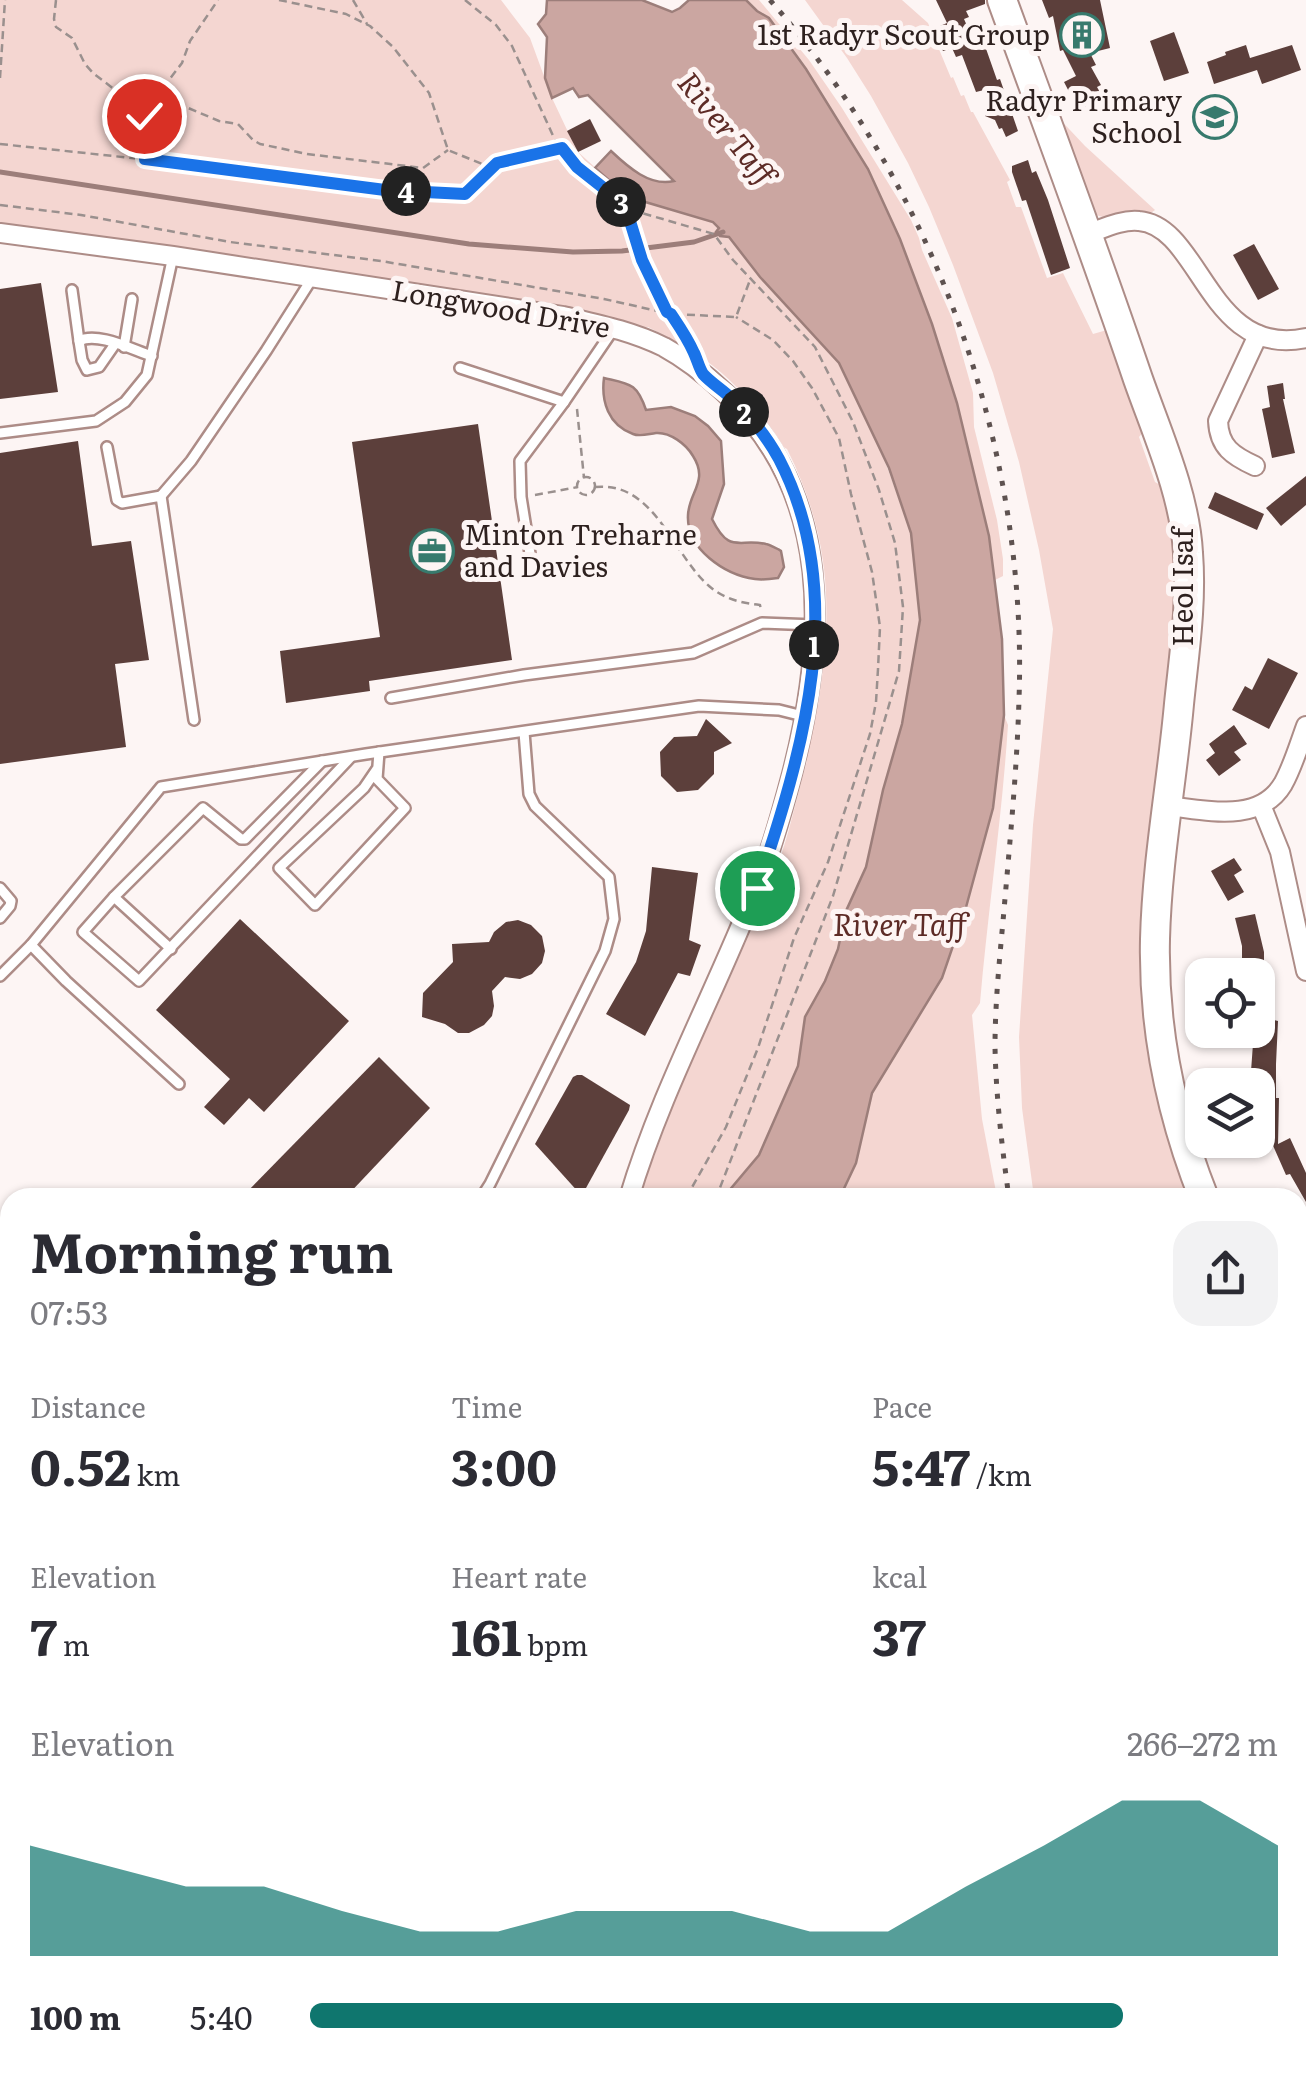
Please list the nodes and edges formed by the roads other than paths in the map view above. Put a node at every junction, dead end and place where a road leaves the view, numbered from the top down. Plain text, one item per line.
1 (1002, 0) edge
2 (0, 232) edge
3 (1086, 234) junction
4 (173, 256) junction
5 (313, 278) junction
6 (72, 290) dead end
7 (132, 299) dead end
8 (614, 328) junction
9 (1258, 335) junction
10 (1306, 338) edge
11 (80, 341) junction
12 (120, 346) junction
13 (152, 356) junction
14 (460, 368) dead end
15 (564, 402) junction
16 (0, 433) edge
17 (106, 447) dead end
18 (1255, 466) dead end
19 (161, 496) junction
20 (531, 560) dead end
21 (816, 626) junction
22 (391, 698) dead end
23 (805, 716) junction
24 (194, 720) dead end
25 (1306, 726) edge
26 (524, 732) junction
27 (379, 752) junction
28 (352, 756) junction
29 (322, 761) junction
30 (378, 769) junction
31 (1261, 805) junction
32 (1168, 806) junction
33 (0, 888) edge
34 (114, 897) junction
35 (0, 918) edge
36 (31, 945) junction
37 (171, 949) junction
38 (1306, 971) edge
39 (0, 976) edge
40 (179, 1084) dead end
41 (486, 1188) edge
42 (632, 1188) edge
43 (1200, 1188) edge

1 - 3 main road, Heol Isaf
2 - 4 street, Longwood Drive
3 - 9 street
3 - 32 main road, Heol Isaf
4 - 5 street, Longwood Drive
4 - 13 lane
5 - 8 street, Longwood Drive
5 - 19 lane
6 - 11 lane
7 - 12 lane
8 - 15 lane
8 - 21 street, Longwood Drive
9 - 10 street
9 - 18 street
11 - 12 lane
11 - 12 lane
12 - 13 lane
13 - 16 lane
14 - 15 lane
15 - 20 lane
17 - 19 lane
19 - 24 lane
21 - 22 lane
21 - 23 street, Longwood Drive
23 - 26 lane
23 - 42 street, Longwood Drive
25 - 31 street
26 - 27 lane
26 - 41 lane
27 - 28 lane
27 - 30 lane
28 - 29 lane
28 - 37 lane
29 - 34 lane
29 - 36 lane
30 - 30 lane
31 - 32 street
31 - 38 street
32 - 43 main road, Heol Isaf
33 - 35 lane
34 - 37 lane
34 - 37 lane
36 - 39 lane
36 - 40 lane

